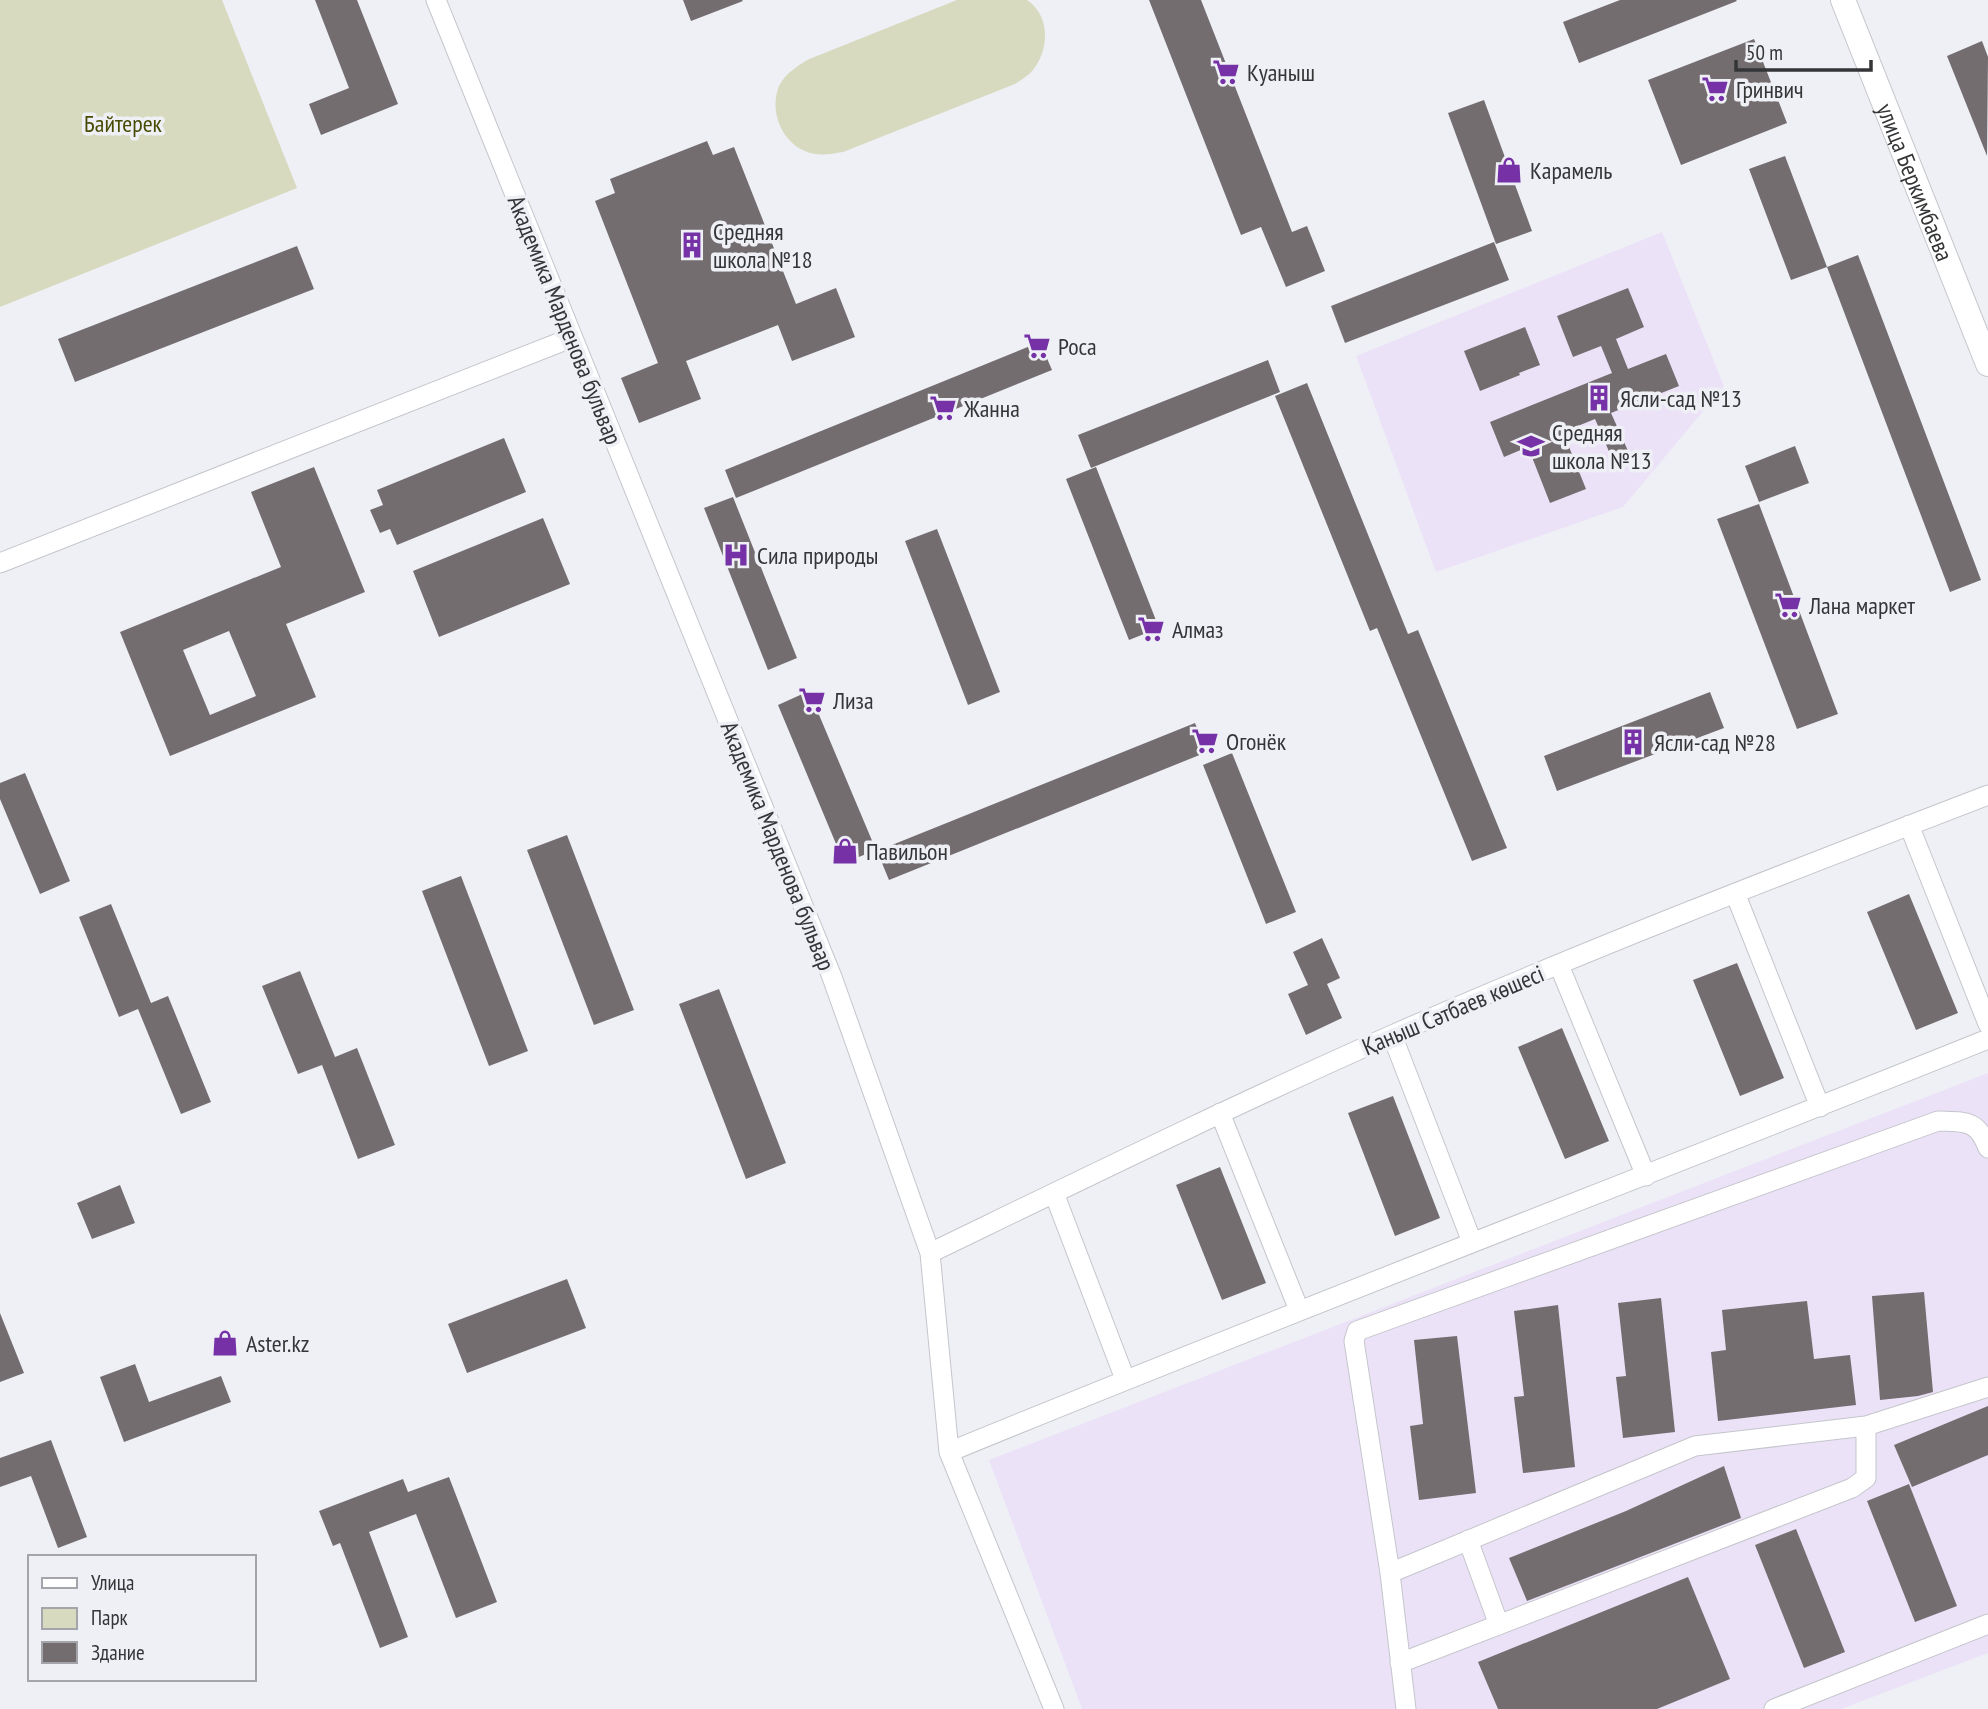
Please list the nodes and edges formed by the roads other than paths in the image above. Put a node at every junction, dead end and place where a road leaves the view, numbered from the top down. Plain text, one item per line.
1 (436, 0) edge
2 (1843, 0) edge
3 (571, 338) junction
4 (1988, 364) edge
5 (0, 563) edge
6 (1988, 795) edge
7 (1909, 825) junction
8 (1735, 893) junction
9 (1559, 965) junction
10 (1988, 1024) edge
11 (1392, 1035) junction
12 (1988, 1039) edge
13 (1820, 1107) junction
14 (1220, 1113) junction
15 (1988, 1148) edge
16 (1646, 1175) junction
17 (1054, 1193) junction
18 (1472, 1242) junction
19 (930, 1253) junction
20 (1299, 1310) junction
21 (1125, 1379) junction
22 (1988, 1387) edge
23 (1866, 1426) junction
24 (949, 1452) junction
25 (1468, 1540) junction
26 (1390, 1573) junction
27 (1988, 1624) edge
28 (1499, 1625) junction
29 (1400, 1663) junction
30 (1054, 1709) edge
31 (1406, 1709) edge
32 (1774, 1709) edge

1 - 3 street, Академика Марденова бульвар
2 - 4 street, улица Беркимбаева
3 - 5 street
3 - 19 street, Академика Марденова бульвар
6 - 7 street, Қаныш Сәтбаев көшесі
7 - 8 street, Қаныш Сәтбаев көшесі
7 - 10 street
8 - 9 street, Қаныш Сәтбаев көшесі
8 - 13 street
9 - 11 street, Қаныш Сәтбаев көшесі
9 - 16 street
11 - 14 street, Қаныш Сәтбаев көшесі
11 - 18 street
12 - 13 street
13 - 16 street
14 - 17 street, Қаныш Сәтбаев көшесі
14 - 20 street
15 - 26 street
16 - 18 street
17 - 19 street, Қаныш Сәтбаев көшесі
17 - 21 street
18 - 20 street
19 - 24 street, Академика Марденова бульвар
20 - 21 street
21 - 24 street
22 - 23 street
23 - 25 street
23 - 28 street
24 - 30 street, Академика Марденова бульвар
25 - 26 street
25 - 28 street
26 - 29 street
27 - 32 street
28 - 29 street
29 - 31 street

